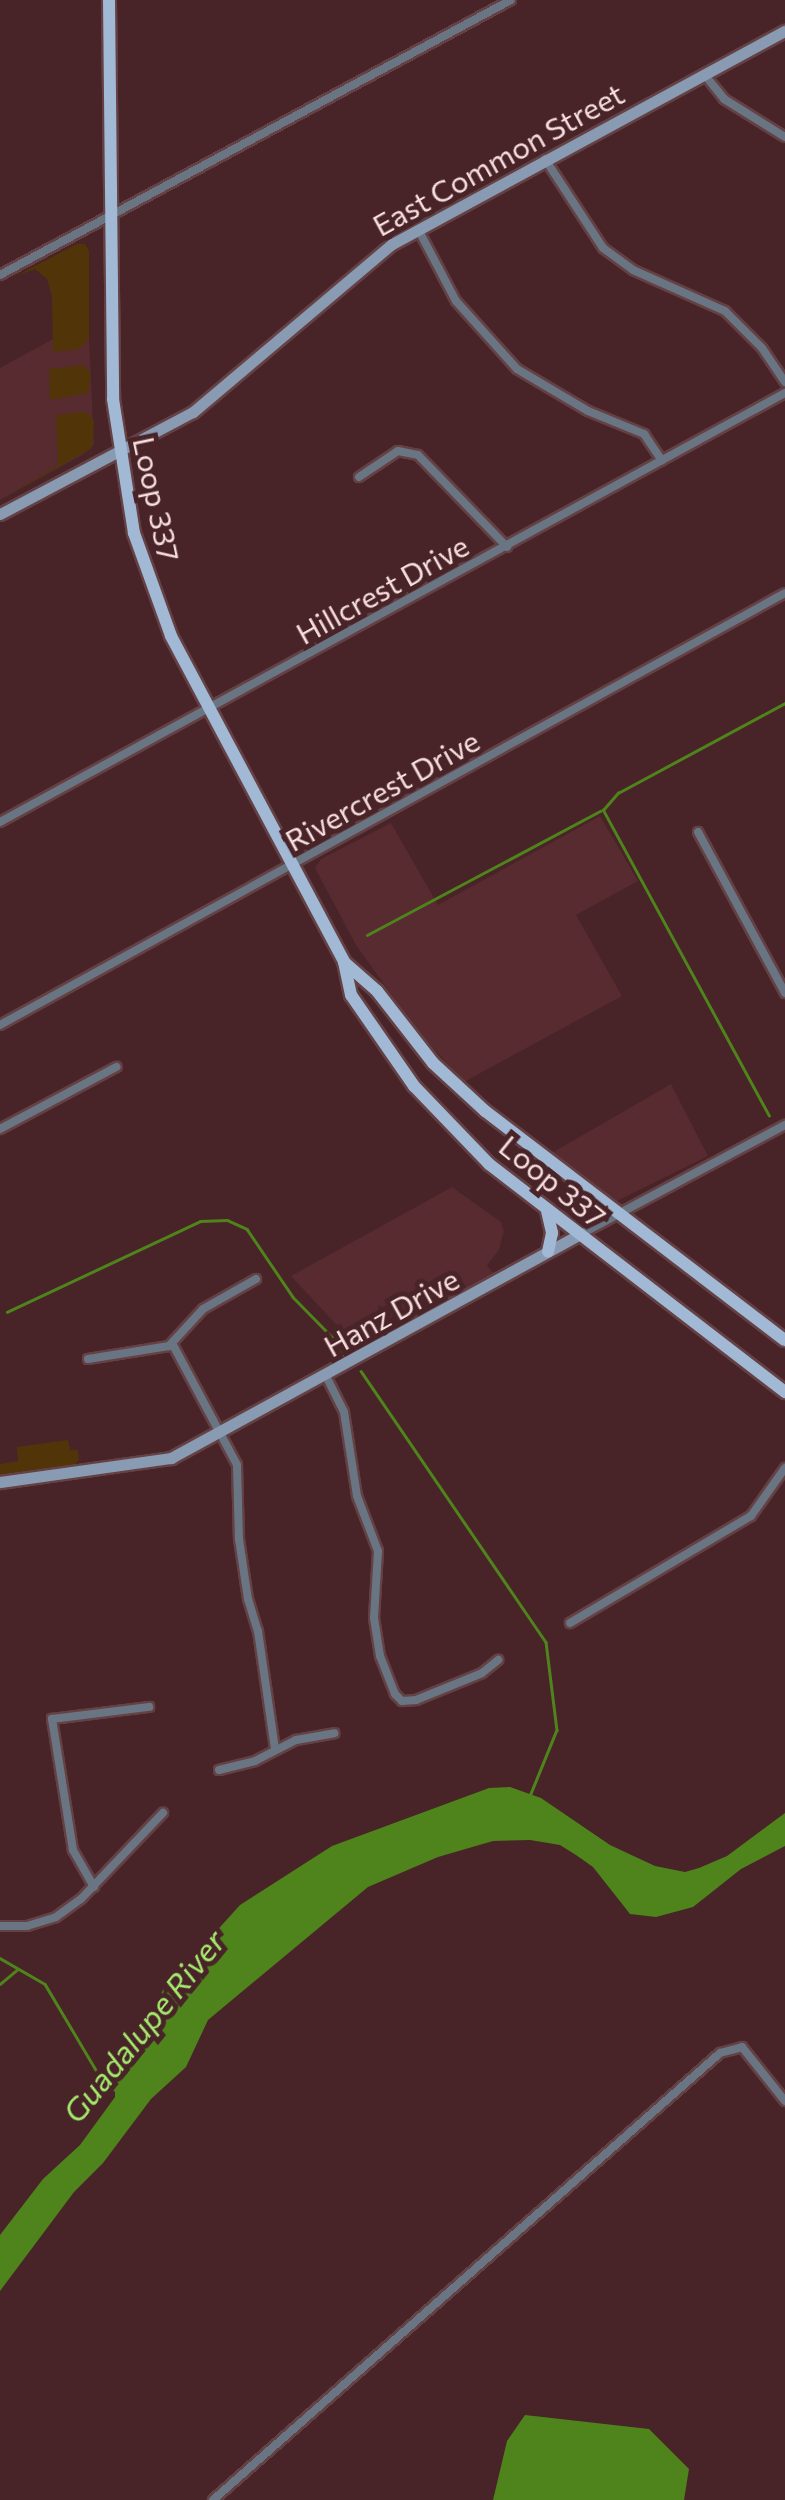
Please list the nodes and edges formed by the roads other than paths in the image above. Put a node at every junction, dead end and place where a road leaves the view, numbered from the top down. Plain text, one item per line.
1 (109, 0) edge
2 (510, 0) edge
3 (785, 31) edge
4 (704, 74) junction
5 (785, 138) edge
6 (545, 159) junction
7 (112, 216) junction
8 (418, 229) junction
9 (0, 275) edge
10 (785, 382) edge
11 (785, 394) edge
12 (120, 450) junction
13 (662, 462) junction
14 (359, 477) dead end
15 (0, 514) edge
16 (506, 547) junction
17 (785, 593) edge
18 (209, 708) junction
19 (0, 822) edge
20 (698, 832) dead end
21 (292, 865) junction
22 (344, 962) junction
23 (785, 993) edge
24 (0, 1024) edge
25 (116, 1068) dead end
26 (785, 1125) edge
27 (0, 1128) edge
28 (547, 1212) junction
29 (622, 1215) junction
30 (579, 1235) junction
31 (548, 1252) junction
32 (256, 1279) dead end
33 (785, 1340) edge
34 (720, 1341) junction
35 (172, 1344) junction
36 (88, 1360) dead end
37 (326, 1376) junction
38 (785, 1381) edge
39 (785, 1392) edge
40 (221, 1432) junction
41 (785, 1468) edge
42 (0, 1482) edge
43 (570, 1623) dead end
44 (498, 1660) dead end
45 (149, 1707) dead end
46 (334, 1732) dead end
47 (275, 1749) junction
48 (219, 1770) dead end
49 (163, 1813) dead end
50 (94, 1887) junction
51 (0, 1926) edge
52 (785, 2101) edge
53 (213, 2500) edge

1 - 7 main road, Loop 337
2 - 7 street
3 - 4 main road, East Common Street
4 - 5 street
4 - 6 main road, East Common Street
6 - 8 main road, East Common Street
6 - 10 street
7 - 9 street
7 - 12 main road, Loop 337
8 - 12 main road, East Common Street
8 - 13 street
11 - 13 street, Hillcrest Drive
12 - 15 main road, East Common Street
12 - 18 main road, Loop 337
13 - 16 street, Hillcrest Drive
14 - 16 street
16 - 18 street, Hillcrest Drive
17 - 21 street, Rivercrest Drive
18 - 19 street, Hillcrest Drive
18 - 21 main road, Loop 337
20 - 23 street
21 - 22 main road, Loop 337
21 - 24 street, Rivercrest Drive
22 - 28 main road, Loop 337
22 - 29 main road, Loop 337
25 - 27 street
26 - 29 street, Hanz Drive
28 - 30 main road, Loop 337
28 - 31 main road
29 - 30 street, Hanz Drive
29 - 33 main road, Loop 337
30 - 31 main road, Hanz Drive
30 - 34 main road, Loop 337
31 - 37 main road, Hanz Drive
32 - 35 street
34 - 38 main road
34 - 39 main road, Loop 337
35 - 36 street
35 - 40 street
37 - 40 main road, Hanz Drive
37 - 44 street
40 - 42 main road, Hanz Drive
40 - 47 street
41 - 43 street
45 - 50 street
46 - 47 street
47 - 48 street
49 - 50 street
50 - 51 street
52 - 53 street

